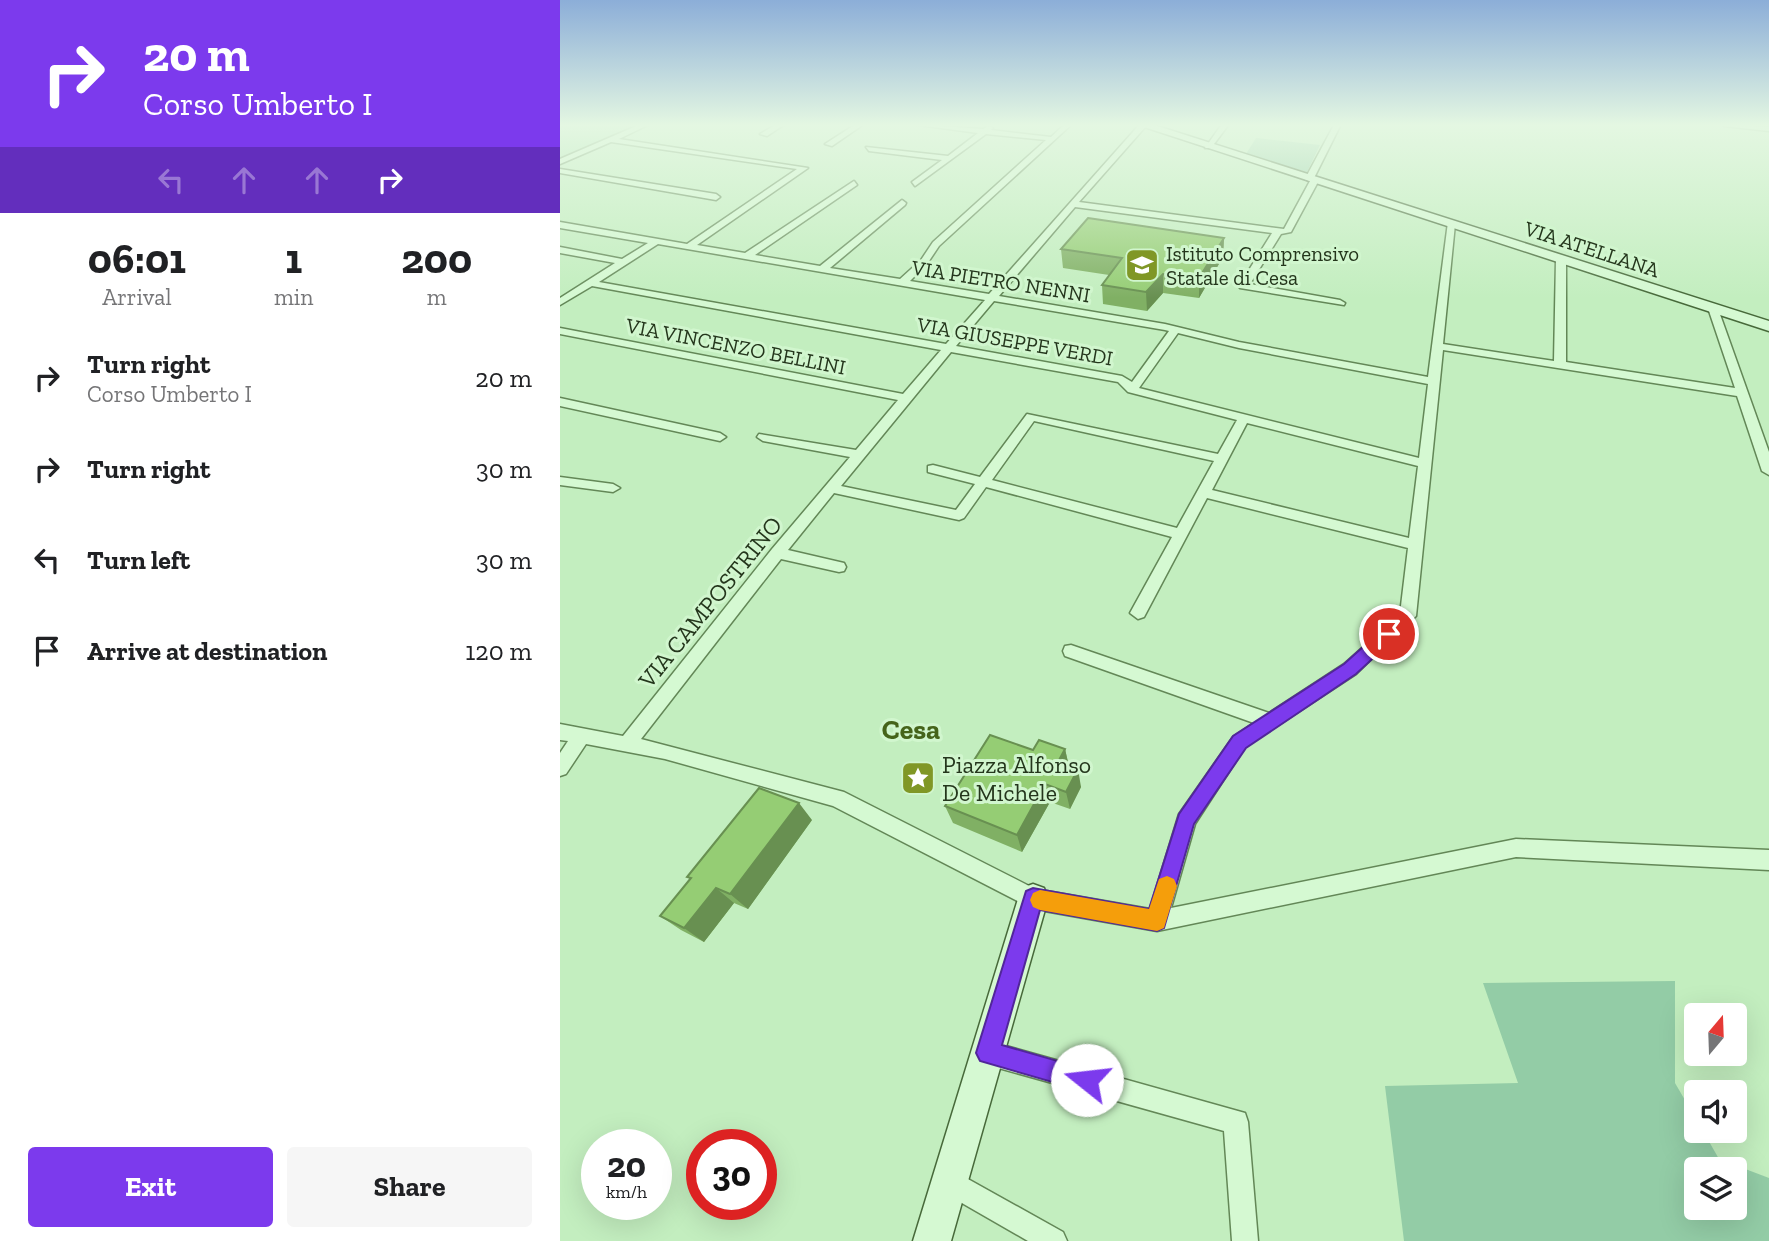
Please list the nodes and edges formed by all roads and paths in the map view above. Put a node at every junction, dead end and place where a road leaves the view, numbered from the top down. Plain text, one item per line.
1 (622, 182) edge
2 (784, 182) edge
3 (918, 182) edge
4 (1005, 182) edge
5 (1091, 182) edge
6 (1311, 182) edge
7 (1321, 182) edge
8 (854, 183) dead end
9 (915, 184) dead end
10 (716, 197) dead end
11 (902, 203) dead end
12 (1072, 204) junction
13 (1451, 224) junction
14 (560, 225) edge
15 (1278, 231) junction
16 (657, 241) junction
17 (688, 247) junction
18 (560, 250) edge
19 (746, 257) junction
20 (1561, 259) junction
21 (624, 262) junction
22 (821, 270) junction
23 (590, 283) junction
24 (901, 284) junction
25 (988, 298) junction
26 (560, 302) edge
27 (1340, 303) dead end
28 (1713, 308) junction
29 (1769, 326) edge
30 (1175, 330) junction
31 (560, 331) edge
32 (1438, 346) junction
33 (947, 348) junction
34 (1560, 363) junction
35 (1434, 382) junction
36 (1132, 390) junction
37 (1743, 393) junction
38 (905, 398) junction
39 (560, 402) edge
40 (1244, 418) junction
41 (719, 437) dead end
42 (763, 438) dead end
43 (859, 454) junction
44 (1221, 459) junction
45 (1425, 464) junction
46 (933, 470) dead end
47 (1769, 471) edge
48 (560, 481) edge
49 (982, 484) junction
50 (613, 488) dead end
51 (831, 488) junction
52 (1202, 492) junction
53 (1180, 534) junction
54 (1416, 545) junction
55 (777, 553) junction
56 (839, 567) dead end
57 (1138, 612) dead end
58 (1071, 651) dead end
59 (1270, 721) junction
60 (560, 732) edge
61 (582, 736) junction
62 (627, 744) junction
63 (560, 768) edge
64 (1769, 860) edge
65 (1033, 899) junction
66 (1157, 921) junction
67 (988, 1053) junction
68 (950, 1182) junction
69 (932, 1241) edge
70 (1054, 1241) edge
71 (1245, 1241) edge

1 - 10 street
2 - 17 street
3 - 9 street
4 - 24 street
5 - 12 street, VIA CAMPOSTRINO
6 - 15 street
7 - 13 main road, VIA ATELLANA
8 - 19 street
11 - 22 street
12 - 15 street
12 - 25 street, VIA CAMPOSTRINO
13 - 20 main road, VIA ATELLANA
13 - 32 street
14 - 16 street, VIA PIETRO NENNI
15 - 27 street
16 - 17 street, VIA PIETRO NENNI
16 - 21 street
17 - 19 street, VIA PIETRO NENNI
18 - 21 street
19 - 22 street, VIA PIETRO NENNI
20 - 28 main road, VIA ATELLANA
20 - 34 street
21 - 23 street
22 - 24 street, VIA PIETRO NENNI
23 - 26 street
23 - 33 street, VIA GIUSEPPE VERDI
24 - 25 street, VIA PIETRO NENNI
25 - 30 street, VIA PIETRO NENNI
25 - 33 street, VIA CAMPOSTRINO
28 - 29 main road, VIA ATELLANA
28 - 37 street
30 - 35 street, VIA PIETRO NENNI
30 - 36 street
31 - 38 street, VIA VINCENZO BELLINI
32 - 34 street
32 - 35 street
33 - 36 street, VIA GIUSEPPE VERDI
33 - 38 street, VIA CAMPOSTRINO
34 - 37 street
35 - 45 street
36 - 40 street, VIA GIUSEPPE VERDI
37 - 47 street
38 - 43 street, VIA CAMPOSTRINO
39 - 41 street
40 - 44 street
40 - 45 street, VIA GIUSEPPE VERDI
42 - 43 street
43 - 51 street, VIA CAMPOSTRINO
44 - 49 street
44 - 52 street
45 - 54 street
46 - 49 street
48 - 50 street
49 - 51 street
49 - 53 street
51 - 55 street, VIA CAMPOSTRINO
52 - 53 street
52 - 54 street
53 - 57 street
54 - 59 street
55 - 56 street
55 - 62 street, VIA CAMPOSTRINO
58 - 59 street
59 - 66 street
60 - 61 street
61 - 62 street
61 - 63 street
62 - 65 street
64 - 66 street
65 - 66 street
65 - 67 main road
67 - 68 main road
67 - 71 street
68 - 69 main road
68 - 70 street

